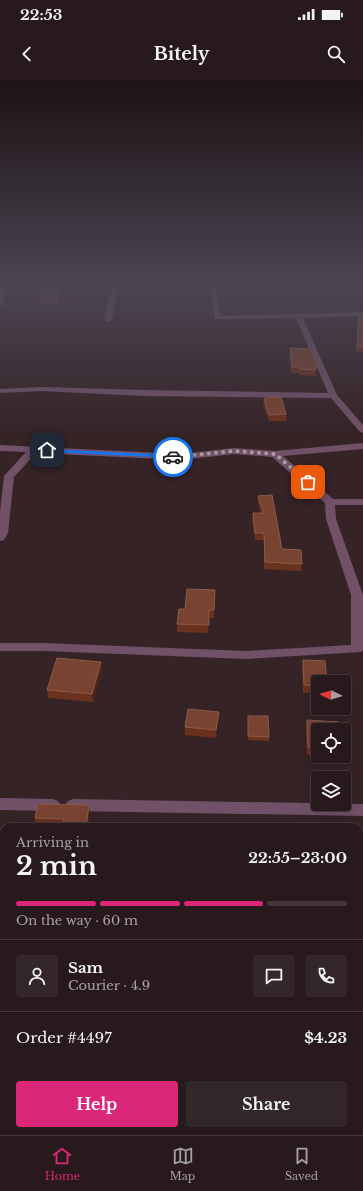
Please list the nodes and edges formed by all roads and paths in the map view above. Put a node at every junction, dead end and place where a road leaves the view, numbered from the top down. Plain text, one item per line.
1 (307, 336) edge
2 (0, 391) edge
3 (333, 396) junction
4 (363, 430) edge
5 (363, 446) edge
6 (0, 448) edge
7 (33, 450) junction
8 (275, 454) junction
9 (330, 502) junction
10 (363, 502) edge
11 (0, 538) edge
12 (0, 647) edge
13 (0, 804) edge
14 (363, 810) edge

1 - 3 street
2 - 3 street
3 - 4 street
5 - 8 street
6 - 7 street
7 - 8 street
7 - 11 street
8 - 9 street
9 - 10 street
9 - 12 street
13 - 14 street

